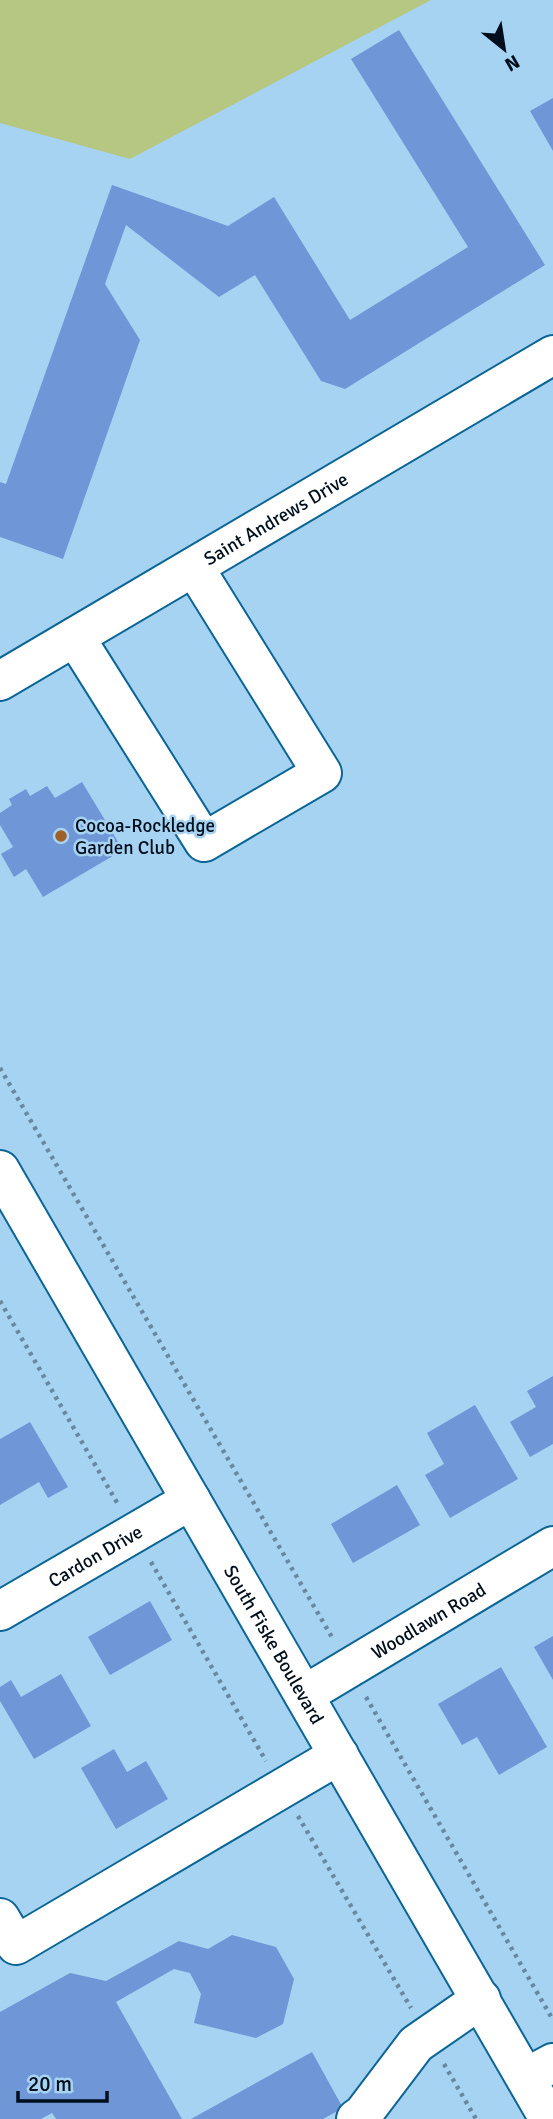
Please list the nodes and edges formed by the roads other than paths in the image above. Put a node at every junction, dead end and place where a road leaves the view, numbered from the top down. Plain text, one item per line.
1 (553, 355) edge
2 (194, 567) junction
3 (75, 637) junction
4 (0, 681) edge
5 (3, 1180) edge
6 (191, 1500) junction
7 (553, 1546) edge
8 (0, 1611) edge
9 (304, 1695) junction
10 (339, 1755) junction
11 (0, 1918) edge
12 (481, 1999) junction
13 (540, 2070) edge
14 (356, 2119) edge
15 (550, 2119) edge

1 - 2 street, Saint Andrews Drive
2 - 3 street, Saint Andrews Drive
2 - 3 street
3 - 4 street, Saint Andrews Drive
5 - 6 street, South Fiske Boulevard
6 - 8 street, Cardon Drive
6 - 9 street, South Fiske Boulevard
7 - 9 street, Woodlawn Road
9 - 10 street, South Fiske Boulevard
10 - 11 street
10 - 12 street, South Fiske Boulevard
12 - 13 street, South Fiske Boulevard
12 - 14 street
13 - 15 street, South Fiske Boulevard

